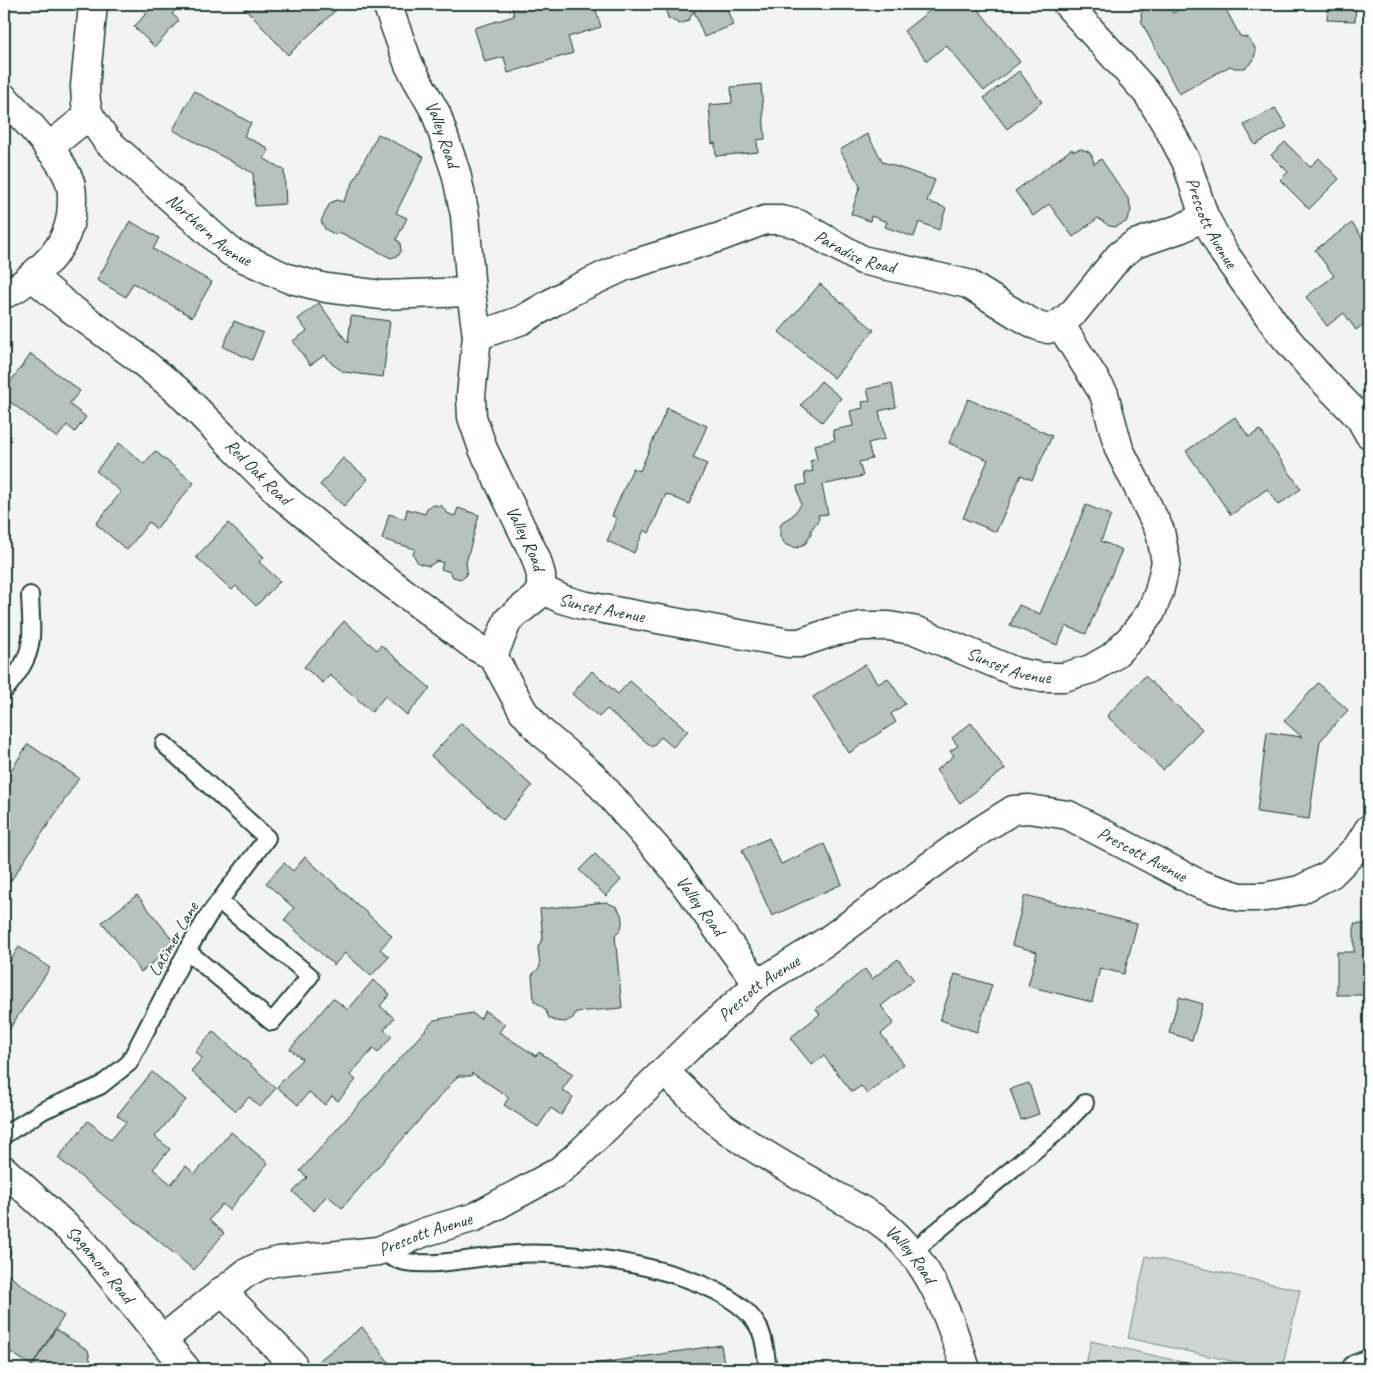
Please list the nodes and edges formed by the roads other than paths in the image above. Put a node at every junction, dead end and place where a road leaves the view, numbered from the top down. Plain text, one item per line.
1 (92, 4) edge
2 (387, 4) edge
3 (1078, 7) edge
4 (4, 98) edge
5 (89, 115) junction
6 (48, 148) junction
7 (1204, 216) junction
8 (32, 276) junction
9 (471, 292) junction
10 (4, 294) edge
11 (1060, 324) junction
12 (477, 336) junction
13 (1369, 434) edge
14 (541, 589) junction
15 (30, 595) dead end
16 (493, 656) junction
17 (4, 691) edge
18 (164, 744) dead end
19 (1369, 829) edge
20 (219, 901) junction
21 (187, 951) junction
22 (758, 984) junction
23 (664, 1072) junction
24 (1085, 1102) dead end
25 (4, 1135) edge
26 (4, 1170) edge
27 (378, 1251) junction
28 (913, 1254) junction
29 (222, 1292) junction
30 (163, 1339) junction
31 (292, 1363) dead end
32 (1369, 1364) edge
33 (186, 1369) edge
34 (768, 1369) edge
35 (966, 1369) edge
36 (1356, 1369) edge

1 - 5 street, Northern Avenue
2 - 9 street, Valley Road
3 - 7 street, Prescott Avenue
4 - 6 street
5 - 6 street
5 - 9 street, Northern Avenue
6 - 8 street
7 - 11 street
7 - 13 street, Prescott Avenue
8 - 10 street
8 - 16 street, Red Oak Road
9 - 12 street, Valley Road
11 - 12 street, Paradise Road
11 - 14 street, Sunset Avenue
12 - 14 street, Valley Road
14 - 16 street, Valley Road
15 - 17 lane
16 - 22 street, Valley Road
18 - 20 lane, Latimer Lane
19 - 22 street, Prescott Avenue
20 - 21 lane, Latimer Lane
20 - 21 lane
21 - 25 lane, Latimer Lane
22 - 23 street, Prescott Avenue
23 - 27 street, Prescott Avenue
23 - 28 street, Valley Road
24 - 28 lane
26 - 30 street, Sagamore Road
27 - 29 street, Prescott Avenue
27 - 34 lane
28 - 35 street, Valley Road
29 - 30 street, Prescott Avenue
29 - 31 street
30 - 33 street, Sagamore Road
32 - 36 street

